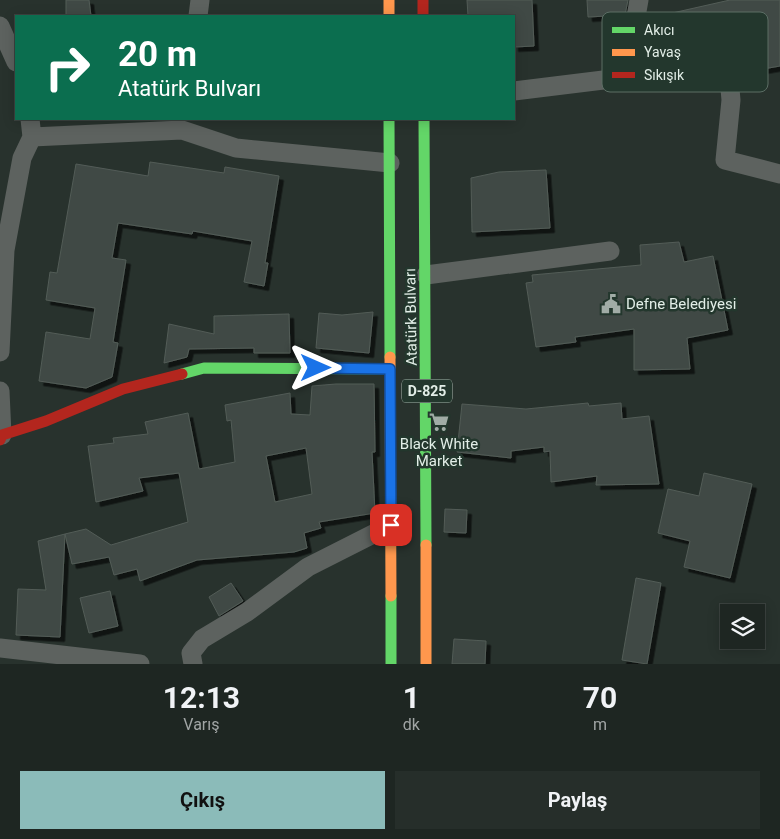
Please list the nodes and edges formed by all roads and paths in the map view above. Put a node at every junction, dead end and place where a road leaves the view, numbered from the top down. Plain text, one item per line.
1 (200, 0) edge
2 (389, 0) edge
3 (423, 0) edge
4 (198, 15) edge
5 (389, 15) edge
6 (423, 15) edge
7 (0, 26) edge
8 (15, 60) edge
9 (602, 80) edge
10 (515, 92) edge
11 (730, 92) edge
12 (390, 120) edge
13 (424, 120) edge
14 (183, 124) edge
15 (31, 128) edge
16 (390, 163) junction
17 (780, 174) edge
18 (610, 251) dead end
19 (426, 275) junction
20 (0, 352) edge
21 (390, 369) junction
22 (0, 391) edge
23 (1, 438) edge
24 (391, 525) junction
25 (0, 648) edge
26 (140, 664) edge
27 (193, 664) edge
28 (391, 664) edge
29 (426, 664) edge

1 - 4 street
2 - 5 main road
3 - 6 main road
7 - 8 street
9 - 10 street
11 - 17 street
12 - 16 main road, Atatürk Bulvarı / D-825
13 - 19 main road, Atatürk Bulvarı / D-825
14 - 15 street
14 - 16 street
15 - 20 street
16 - 21 main road, Atatürk Bulvarı / D-825
18 - 19 street
19 - 29 main road, Atatürk Bulvarı / D-825
21 - 23 main road
21 - 24 main road, Atatürk Bulvarı / D-825
22 - 23 street
24 - 27 street
24 - 28 main road, Atatürk Bulvarı / D-825
25 - 26 street

